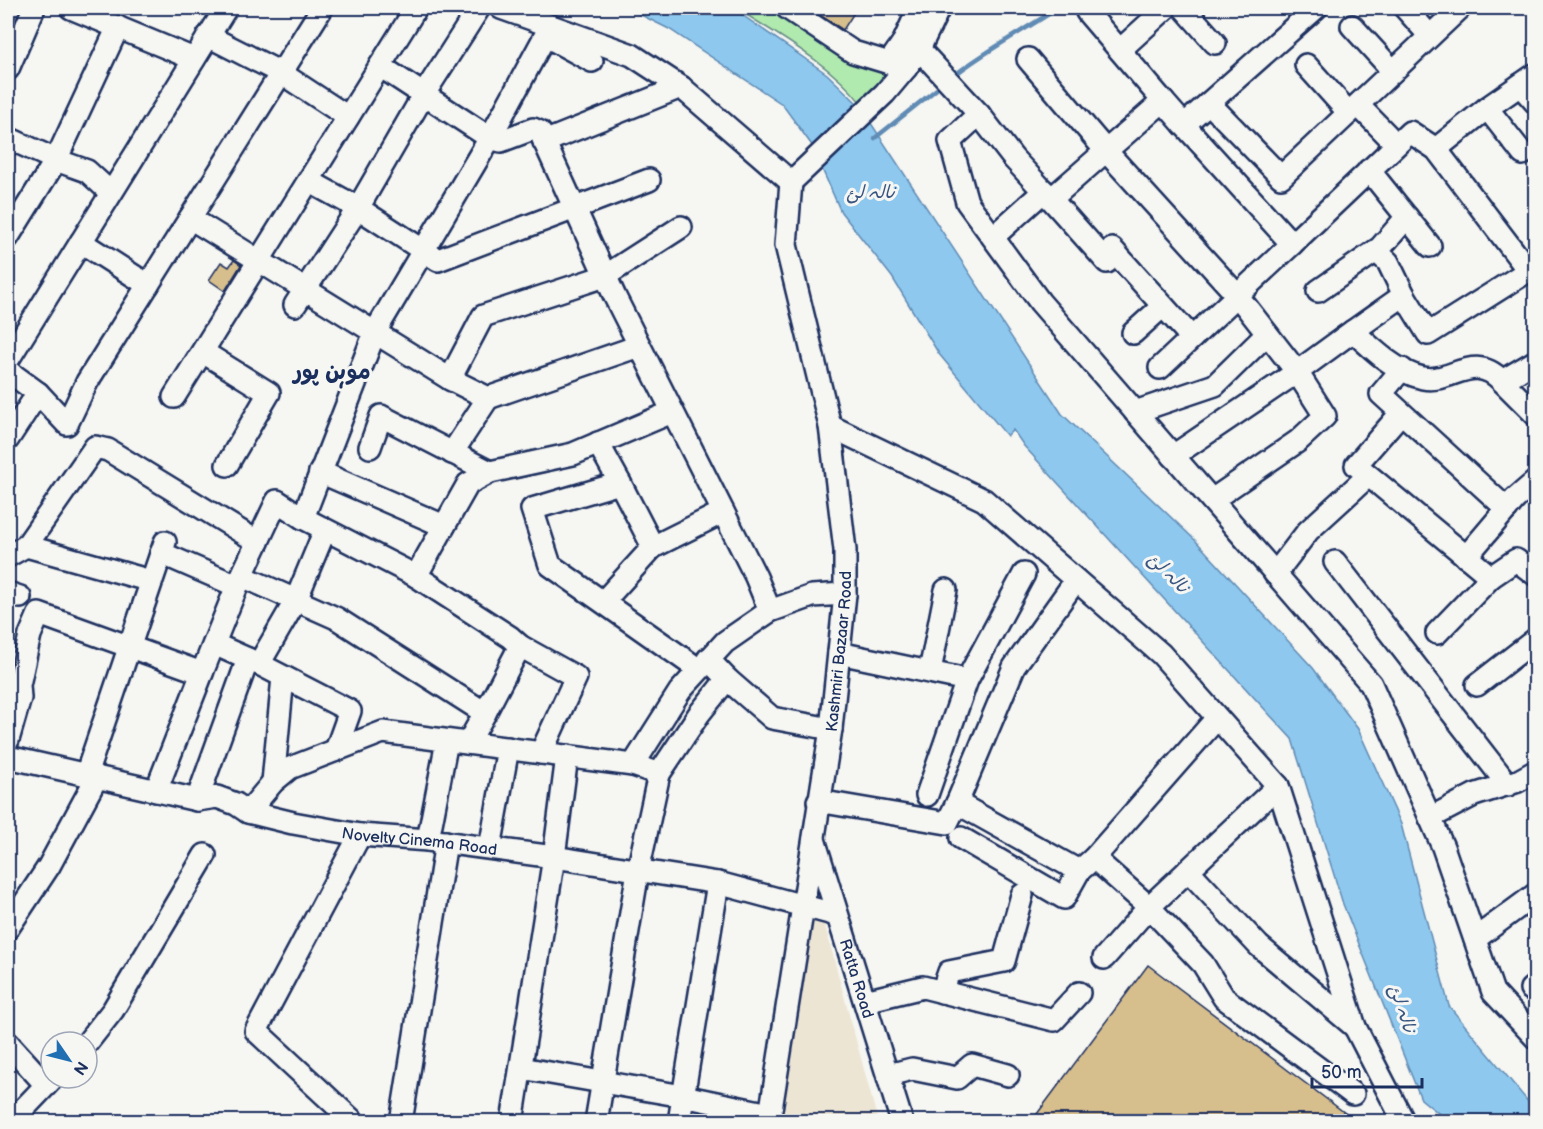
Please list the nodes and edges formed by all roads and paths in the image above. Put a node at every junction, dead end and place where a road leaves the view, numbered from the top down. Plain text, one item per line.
1 (34, 8) edge
2 (72, 8) edge
3 (226, 8) edge
4 (322, 8) edge
5 (416, 8) edge
6 (479, 8) edge
7 (501, 8) edge
8 (787, 8) edge
9 (919, 8) edge
10 (939, 8) edge
11 (1166, 8) edge
12 (1184, 8) edge
13 (1316, 8) edge
14 (1405, 8) edge
15 (1460, 8) edge
16 (1087, 12) dead end
17 (1352, 26) dead end
18 (118, 27) junction
19 (548, 31) junction
20 (208, 36) junction
21 (1430, 36) junction
22 (1215, 43) dead end
23 (919, 49) junction
24 (1120, 50) junction
25 (194, 59) junction
26 (1028, 59) dead end
27 (592, 61) dead end
28 (1306, 65) dead end
29 (380, 66) junction
30 (898, 66) junction
31 (8, 69) edge
32 (1393, 71) junction
33 (281, 73) junction
34 (1528, 80) edge
35 (681, 87) junction
36 (424, 94) junction
37 (1164, 101) junction
38 (1209, 103) junction
39 (1536, 103) edge
40 (1487, 108) junction
41 (1353, 109) junction
42 (974, 110) junction
43 (348, 117) junction
44 (1184, 125) junction
45 (8, 138) edge
46 (490, 138) junction
47 (544, 142) junction
48 (1396, 144) junction
49 (1436, 149) junction
50 (1106, 152) junction
51 (1522, 154) dead end
52 (56, 160) junction
53 (1369, 170) junction
54 (649, 180) dead end
55 (309, 181) junction
56 (791, 182) junction
57 (111, 193) junction
58 (1047, 195) junction
59 (358, 208) junction
60 (574, 208) junction
61 (1407, 217) junction
62 (190, 218) junction
63 (681, 227) dead end
64 (8, 237) edge
65 (993, 237) junction
66 (81, 242) junction
67 (1292, 244) junction
68 (1430, 246) dead end
69 (422, 250) junction
70 (1376, 251) junction
71 (261, 260) junction
72 (1532, 268) edge
73 (605, 276) junction
74 (148, 285) junction
75 (1318, 291) dead end
76 (1237, 295) junction
77 (1404, 295) junction
78 (301, 297) junction
79 (1163, 306) junction
80 (1353, 331) junction
81 (375, 332) junction
82 (1133, 333) dead end
83 (1267, 334) junction
84 (1192, 338) junction
85 (639, 346) junction
86 (203, 352) junction
87 (8, 360) edge
88 (1536, 361) edge
89 (1160, 368) dead end
90 (1402, 369) junction
91 (8, 371) edge
92 (1298, 372) junction
93 (450, 379) junction
94 (1502, 381) junction
95 (38, 393) junction
96 (174, 398) dead end
97 (488, 398) junction
98 (672, 412) junction
99 (1135, 412) junction
100 (1401, 413) junction
101 (1536, 416) edge
102 (830, 426) junction
103 (8, 439) edge
104 (598, 443) junction
105 (370, 447) dead end
106 (452, 453) junction
107 (1173, 456) junction
108 (227, 465) dead end
109 (321, 472) junction
110 (490, 472) junction
111 (1368, 476) junction
112 (1536, 480) edge
113 (620, 483) junction
114 (1212, 501) junction
115 (1507, 509) junction
116 (723, 512) junction
117 (303, 518) junction
118 (444, 526) junction
119 (326, 530) junction
120 (258, 542) junction
121 (26, 546) junction
122 (653, 547) junction
123 (8, 556) edge
124 (1466, 557) junction
125 (1335, 562) dead end
126 (1024, 574) dead end
127 (1275, 574) junction
128 (1536, 575) edge
129 (416, 576) junction
130 (1491, 577) junction
131 (1076, 580) junction
132 (151, 581) junction
133 (240, 581) junction
134 (946, 590) dead end
135 (845, 594) junction
136 (296, 600) junction
137 (603, 602) junction
138 (770, 611) junction
139 (1437, 633) dead end
140 (1536, 639) edge
141 (214, 644) junction
142 (129, 646) junction
143 (520, 646) junction
144 (838, 653) junction
145 (253, 662) junction
146 (703, 664) junction
147 (930, 671) junction
148 (202, 673) junction
149 (283, 677) junction
150 (727, 679) junction
151 (967, 680) junction
152 (1477, 685) dead end
153 (485, 713) junction
154 (1218, 718) junction
155 (831, 729) junction
156 (8, 740) edge
157 (458, 742) junction
158 (508, 748) junction
159 (336, 750) junction
160 (542, 753) junction
161 (567, 756) junction
162 (8, 757) edge
163 (633, 765) junction
164 (1536, 771) edge
165 (659, 774) junction
166 (91, 776) junction
167 (273, 782) junction
168 (1508, 785) junction
169 (1278, 786) junction
170 (156, 791) junction
171 (927, 795) dead end
172 (197, 800) junction
173 (818, 801) junction
174 (957, 803) junction
175 (248, 812) junction
176 (1430, 818) junction
177 (360, 835) junction
178 (813, 836) junction
179 (961, 838) dead end
180 (437, 841) junction
181 (490, 848) junction
182 (206, 855) dead end
183 (554, 856) junction
184 (1086, 865) junction
185 (1188, 870) junction
186 (639, 871) junction
187 (718, 883) junction
188 (1536, 894) edge
189 (1022, 895) dead end
190 (802, 907) junction
191 (1149, 907) junction
192 (837, 915) junction
193 (8, 928) edge
194 (1475, 939) junction
195 (1104, 958) dead end
196 (942, 992) junction
197 (1079, 993) dead end
198 (865, 1001) junction
199 (1355, 1028) junction
200 (97, 1030) edge
201 (1536, 1038) edge
202 (8, 1042) edge
203 (521, 1068) junction
204 (39, 1071) edge
205 (1008, 1075) dead end
206 (888, 1076) junction
207 (603, 1082) junction
208 (41, 1090) edge
209 (1353, 1094) dead end
210 (683, 1096) junction
211 (769, 1118) edge
212 (11, 1122) edge
213 (354, 1122) edge
214 (401, 1122) edge
215 (512, 1122) edge
216 (596, 1122) edge
217 (679, 1122) edge
218 (902, 1122) edge
219 (1404, 1122) edge

1 - 31 street
2 - 18 street
3 - 20 street
4 - 33 street
5 - 29 street
6 - 36 street
7 - 19 street
8 - 30 street
9 - 30 street
10 - 23 street
11 - 24 street
12 - 22 street
13 - 38 street
14 - 21 street
15 - 21 street
16 - 24 street
17 - 32 street
18 - 25 street
18 - 52 street
19 - 27 street
19 - 35 street
19 - 46 street
20 - 25 street
20 - 33 street
21 - 32 street
23 - 30 street
23 - 42 street
24 - 37 street
25 - 57 street
26 - 50 street
28 - 41 street
29 - 36 street
29 - 43 street
30 - 56 street
32 - 41 street
33 - 43 street
33 - 62 street
34 - 39 street
34 - 40 street
35 - 47 street
35 - 56 street
36 - 46 street
36 - 59 street
37 - 44 street
37 - 50 street
38 - 41 street
38 - 44 street
40 - 49 street
40 - 51 street
41 - 48 street
42 - 58 street
42 - 65 street
43 - 55 street
44 - 67 street
45 - 52 street
46 - 47 street
46 - 69 street
47 - 60 street
48 - 49 street
48 - 53 street
49 - 72 street
50 - 58 street
50 - 76 street
52 - 57 street
52 - 64 street
53 - 61 street
53 - 67 street
54 - 60 street
55 - 59 street
55 - 71 street
56 - 102 street, Kashmiri Bazaar Road
57 - 66 street
58 - 65 street
58 - 79 street
59 - 69 street
59 - 78 street
60 - 69 street
60 - 73 street
61 - 68 street
61 - 70 street
62 - 71 street
62 - 74 street
63 - 73 street
65 - 99 street
66 - 74 street
66 - 87 street
67 - 76 street
69 - 81 street
70 - 75 street
70 - 77 street
71 - 78 street
71 - 86 street
72 - 77 street
73 - 85 street
73 - 93 street
74 - 95 street
76 - 83 street
76 - 84 street
77 - 80 street
78 - 81 street
79 - 82 street
79 - 84 street
80 - 90 street
80 - 92 street
81 - 93 street
81 - 109 street
83 - 92 street
83 - 99 street
84 - 89 street
85 - 97 street
85 - 98 street
86 - 96 street
86 - 108 street
88 - 94 street
90 - 94 street
90 - 100 street
91 - 95 street
92 - 107 street
92 - 114 street
93 - 97 street
94 - 101 street
95 - 103 street
97 - 106 street
98 - 104 street
98 - 116 street
99 - 107 street
100 - 111 street
100 - 115 street
102 - 131 street
102 - 135 street, Kashmiri Bazaar Road
104 - 110 street
104 - 113 street
105 - 106 street
106 - 110 street
107 - 114 street
109 - 117 street
109 - 118 street
110 - 118 street
111 - 124 street
111 - 127 street
112 - 115 street
113 - 122 street
113 - 137 street
114 - 127 street
115 - 124 street
116 - 122 street
116 - 138 street
117 - 119 street
117 - 120 street
118 - 129 street
119 - 129 street
119 - 136 street
120 - 121 street
120 - 133 street
121 - 123 street
121 - 132 street
122 - 137 street
124 - 130 street
125 - 168 street
126 - 151 street
127 - 176 street
128 - 130 street
129 - 143 street
130 - 139 street
131 - 154 street
131 - 174 street
132 - 133 street
132 - 142 street
133 - 136 street
133 - 141 street
134 - 147 street
135 - 138 street
135 - 144 street, Kashmiri Bazaar Road
136 - 145 street
136 - 153 street
137 - 146 street
138 - 146 street
140 - 152 street
141 - 145 street
141 - 148 street
142 - 148 street
142 - 156 street
142 - 166 street
143 - 153 street
143 - 160 street
144 - 147 street
144 - 155 street, Kashmiri Bazaar Road
145 - 149 street
145 - 172 street
146 - 150 street
146 - 163 street
147 - 151 street
148 - 170 street
149 - 159 street
149 - 167 street
150 - 155 street
150 - 165 street
151 - 171 street
153 - 157 street
154 - 169 street
154 - 184 street
155 - 173 street, Kashmiri Bazaar Road
157 - 158 street
157 - 159 street
157 - 180 street
158 - 160 street
158 - 181 street
159 - 167 street
160 - 161 street
161 - 163 street
161 - 183 street
162 - 166 street, Novelty Cinema Road
163 - 165 street
164 - 168 street
165 - 186 street
166 - 170 street, Novelty Cinema Road
166 - 193 street
167 - 175 street
168 - 176 street
169 - 185 street
169 - 199 street
170 - 172 street, Novelty Cinema Road
172 - 175 street, Novelty Cinema Road
173 - 174 street
173 - 178 street, Kashmiri Bazaar Road
174 - 184 street
175 - 177 street, Novelty Cinema Road
176 - 194 street
177 - 180 street, Novelty Cinema Road
177 - 213 street
178 - 190 street, Kashmiri Bazaar Road
178 - 192 street, Ratta Road
179 - 184 street
180 - 181 street, Novelty Cinema Road
180 - 214 street
181 - 183 street, Novelty Cinema Road
182 - 200 street
183 - 186 street, Novelty Cinema Road
183 - 203 street
184 - 191 street
185 - 191 street
185 - 199 street
186 - 187 street, Novelty Cinema Road
186 - 207 street
187 - 190 street, Novelty Cinema Road
187 - 210 street
188 - 194 street
189 - 196 street
190 - 192 street, Novelty Cinema Road
190 - 211 street, Kashmiri Bazaar Road
191 - 195 street
191 - 209 street
192 - 198 street, Ratta Road
194 - 201 street
196 - 197 street
196 - 198 street
198 - 206 street, Ratta Road
199 - 219 street
202 - 204 street
203 - 207 street
203 - 215 street
205 - 206 street
206 - 218 street, Ratta Road
207 - 210 street
207 - 216 street
208 - 212 street
210 - 211 street
210 - 217 street

